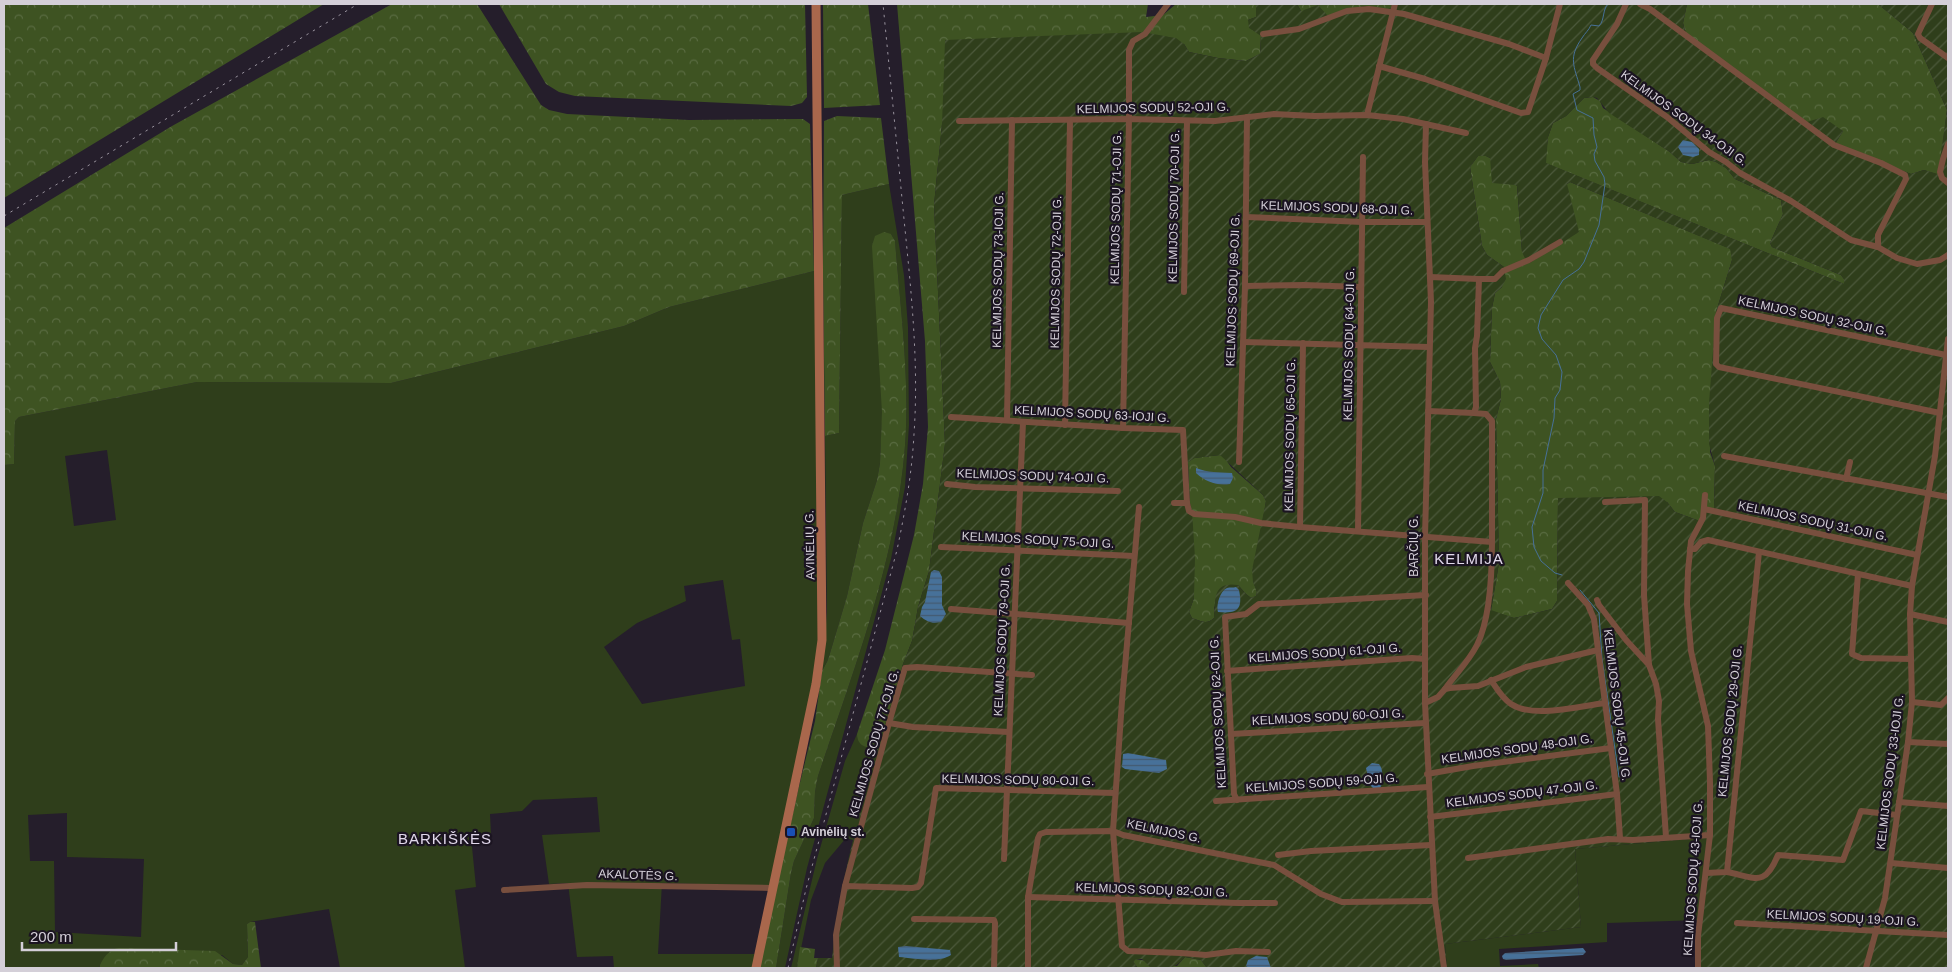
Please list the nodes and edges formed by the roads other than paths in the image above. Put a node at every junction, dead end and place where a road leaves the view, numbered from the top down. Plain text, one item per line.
1 (816, 4) edge
2 (1168, 4) edge
3 (1395, 4) edge
4 (1560, 4) edge
5 (1626, 4) edge
6 (1640, 4) edge
7 (1932, 4) edge
8 (1393, 12) junction
9 (1264, 34) dead end
10 (1546, 58) junction
11 (1948, 58) edge
12 (1379, 66) junction
13 (1367, 115) junction
14 (1247, 117) junction
15 (1129, 118) junction
16 (1012, 120) junction
17 (1070, 120) junction
18 (959, 121) dead end
19 (1187, 121) junction
20 (1426, 124) junction
21 (1466, 133) dead end
22 (1948, 144) edge
23 (1363, 157) dead end
24 (1948, 183) edge
25 (1246, 217) junction
26 (1362, 222) junction
27 (1427, 222) junction
28 (1560, 242) dead end
29 (1878, 247) junction
30 (1948, 255) edge
31 (1430, 277) junction
32 (1479, 279) junction
33 (1245, 286) junction
34 (1361, 287) junction
35 (1184, 292) dead end
36 (1948, 339) edge
37 (1243, 342) junction
38 (1303, 343) junction
39 (1360, 345) junction
40 (1429, 347) junction
41 (1946, 355) junction
42 (1428, 411) junction
43 (1474, 413) junction
44 (951, 417) dead end
45 (1942, 417) junction
46 (1007, 420) junction
47 (1023, 422) junction
48 (1065, 425) junction
49 (1123, 428) junction
50 (1724, 456) dead end
51 (1239, 462) dead end
52 (1850, 462) dead end
53 (1846, 479) junction
54 (948, 484) dead end
55 (1019, 487) junction
56 (1118, 491) dead end
57 (1930, 494) junction
58 (1705, 495) dead end
59 (1948, 497) edge
60 (1605, 502) dead end
61 (1174, 503) dead end
62 (1187, 504) junction
63 (1139, 506) dead end
64 (1704, 509) junction
65 (1300, 527) junction
66 (1358, 531) junction
67 (1425, 537) junction
68 (1492, 542) junction
69 (941, 547) dead end
70 (1690, 549) junction
71 (1017, 551) junction
72 (1759, 552) junction
73 (1917, 555) junction
74 (1134, 556) junction
75 (1858, 574) junction
76 (1568, 583) dead end
77 (1912, 586) junction
78 (1426, 595) junction
79 (1597, 600) dead end
80 (951, 609) dead end
81 (1910, 614) junction
82 (1014, 615) junction
83 (1948, 622) edge
84 (1129, 623) junction
85 (1598, 650) junction
86 (1425, 659) junction
87 (1911, 659) junction
88 (1649, 665) junction
89 (1227, 671) junction
90 (1012, 674) junction
91 (1032, 675) dead end
92 (1491, 680) junction
93 (1445, 689) junction
94 (1948, 698) edge
95 (1912, 702) junction
96 (1425, 703) junction
97 (1605, 703) junction
98 (1941, 705) junction
99 (1948, 707) edge
100 (889, 723) junction
101 (1425, 724) junction
102 (1009, 732) junction
103 (1231, 734) junction
104 (1908, 742) junction
105 (1948, 744) edge
106 (1611, 748) junction
107 (1427, 774) junction
108 (1428, 787) junction
109 (1007, 790) junction
110 (1114, 794) junction
111 (1617, 794) junction
112 (1237, 800) junction
113 (1216, 801) dead end
114 (1899, 802) junction
115 (1948, 806) edge
116 (1897, 816) junction
117 (1430, 817) junction
118 (1114, 831) junction
119 (1710, 835) junction
120 (1666, 837) junction
121 (1620, 838) junction
122 (1431, 844) junction
123 (1278, 855) dead end
124 (1468, 858) dead end
125 (1004, 859) dead end
126 (1891, 863) junction
127 (1948, 868) edge
128 (1727, 872) junction
129 (1706, 873) junction
130 (845, 886) junction
131 (773, 888) junction
132 (504, 890) dead end
133 (1028, 898) junction
134 (1119, 900) junction
135 (1435, 900) junction
136 (1275, 902) dead end
137 (914, 919) dead end
138 (1737, 923) dead end
139 (1876, 930) junction
140 (1948, 935) edge
141 (1268, 952) dead end
142 (756, 968) edge
143 (837, 968) edge
144 (994, 968) edge
145 (1028, 968) edge
146 (1444, 968) edge
147 (1698, 968) edge
148 (1866, 968) edge

1 - 131 main road, AVINĖLIŲ G.
2 - 15 street, KELMIJOS SODŲ 71-OJI G.
3 - 8 street
4 - 10 street
5 - 29 street, KELMIJOS SODŲ 34-OJI G.
6 - 29 street
7 - 11 street
8 - 9 street
8 - 10 street
8 - 12 street
10 - 12 street
12 - 13 street
13 - 14 street, KELMIJOS SODŲ 52-OJI G.
13 - 20 street, KELMIJOS SODŲ 52-OJI G.
14 - 19 street, KELMIJOS SODŲ 52-OJI G.
14 - 25 street, KELMIJOS SODŲ 69-OJI G.
15 - 17 street, KELMIJOS SODŲ 52-OJI G.
15 - 19 street, KELMIJOS SODŲ 52-OJI G.
15 - 49 street, KELMIJOS SODŲ 71-OJI G.
16 - 17 street, KELMIJOS SODŲ 52-OJI G.
16 - 18 street, KELMIJOS SODŲ 52-OJI G.
16 - 46 street, KELMIJOS SODŲ 73-IOJI G.
17 - 48 street, KELMIJOS SODŲ 72-OJI G.
19 - 35 street, KELMIJOS SODŲ 70-OJI G.
20 - 21 street, KELMIJOS SODŲ 52-OJI G.
20 - 27 street, BARČIŲ G.
22 - 24 street
23 - 26 street, KELMIJOS SODŲ 64-OJI G.
25 - 26 street, KELMIJOS SODŲ 68-OJI G.
25 - 33 street, KELMIJOS SODŲ 69-OJI G.
26 - 27 street, KELMIJOS SODŲ 68-OJI G.
26 - 34 street, KELMIJOS SODŲ 64-OJI G.
27 - 31 street, BARČIŲ G.
28 - 32 street
29 - 30 street, KELMIJOS SODŲ 34-OJI G.
31 - 32 street
31 - 40 street, BARČIŲ G.
32 - 43 street
33 - 34 street
33 - 37 street, KELMIJOS SODŲ 69-OJI G.
34 - 39 street, KELMIJOS SODŲ 64-OJI G.
36 - 41 street, KELMIJOS SODŲ 33-IOJI G.
37 - 38 street
37 - 51 street, KELMIJOS SODŲ 69-OJI G.
38 - 39 street
38 - 65 street, KELMIJOS SODŲ 65-OJI G.
39 - 40 street
39 - 66 street, KELMIJOS SODŲ 64-OJI G.
40 - 42 street, BARČIŲ G.
41 - 45 street, KELMIJOS SODŲ 33-IOJI G.
41 - 45 street, KELMIJOS SODŲ 32-OJI G.
42 - 43 street
42 - 67 street, BARČIŲ G.
43 - 68 street
44 - 46 street, KELMIJOS SODŲ 63-IOJI G.
45 - 57 street, KELMIJOS SODŲ 33-IOJI G.
46 - 47 street, KELMIJOS SODŲ 63-IOJI G.
47 - 48 street, KELMIJOS SODŲ 63-IOJI G.
47 - 55 street, KELMIJOS SODŲ 79-OJI G.
48 - 49 street, KELMIJOS SODŲ 63-IOJI G.
49 - 62 street, KELMIJOS SODŲ 63-IOJI G.
50 - 53 street
52 - 53 street
53 - 57 street
54 - 55 street, KELMIJOS SODŲ 74-OJI G.
55 - 56 street, KELMIJOS SODŲ 74-OJI G.
55 - 71 street, KELMIJOS SODŲ 79-OJI G.
57 - 59 street
57 - 73 street, KELMIJOS SODŲ 33-IOJI G.
58 - 64 street, KELMIJOS SODŲ 43-IOJI G.
60 - 88 street
61 - 62 street
62 - 65 street
63 - 74 street, KELMIJOS G.
64 - 70 street, KELMIJOS SODŲ 43-IOJI G.
64 - 73 street, KELMIJOS SODŲ 31-OJI G.
65 - 66 street
66 - 67 street
67 - 68 street
67 - 78 street, BARČIŲ G.
68 - 93 street
69 - 71 street, KELMIJOS SODŲ 75-OJI G.
70 - 72 street
70 - 119 street, KELMIJOS SODŲ 43-IOJI G.
71 - 74 street, KELMIJOS SODŲ 75-OJI G.
71 - 82 street, KELMIJOS SODŲ 79-OJI G.
72 - 75 street
72 - 128 street, KELMIJOS SODŲ 29-OJI G.
73 - 77 street, KELMIJOS SODŲ 33-IOJI G.
74 - 84 street, KELMIJOS G.
75 - 77 street
75 - 87 street
76 - 85 street, KELMIJOS SODŲ 45-OJI G.
77 - 81 street, KELMIJOS SODŲ 33-IOJI G.
78 - 86 street, BARČIŲ G.
78 - 89 street, KELMIJOS SODŲ 62-OJI G.
79 - 88 street
80 - 82 street
81 - 83 street
81 - 87 street, KELMIJOS SODŲ 33-IOJI G.
82 - 84 street
82 - 90 street, KELMIJOS SODŲ 79-OJI G.
84 - 110 street, KELMIJOS G.
85 - 92 street
85 - 97 street, KELMIJOS SODŲ 45-OJI G.
86 - 89 street, KELMIJOS SODŲ 61-OJI G.
86 - 96 street, BARČIŲ G.
87 - 95 street, KELMIJOS SODŲ 33-IOJI G.
88 - 120 street
89 - 103 street, KELMIJOS SODŲ 62-OJI G.
90 - 91 street, KELMIJOS SODŲ 77-OJI G.
90 - 100 street, KELMIJOS SODŲ 77-OJI G.
90 - 102 street, KELMIJOS SODŲ 79-OJI G.
92 - 93 street
92 - 97 street
93 - 96 street
94 - 98 street
95 - 98 street
95 - 104 street, KELMIJOS SODŲ 33-IOJI G.
96 - 101 street, BARČIŲ G.
97 - 106 street, KELMIJOS SODŲ 45-OJI G.
98 - 99 street
100 - 102 street
100 - 130 street, KELMIJOS SODŲ 77-OJI G.
101 - 103 street, KELMIJOS SODŲ 60-OJI G.
101 - 107 street, BARČIŲ G.
102 - 109 street, KELMIJOS SODŲ 79-OJI G.
103 - 112 street, KELMIJOS SODŲ 62-OJI G.
104 - 105 street
104 - 114 street, KELMIJOS SODŲ 33-IOJI G.
106 - 107 street, KELMIJOS SODŲ 48-OJI G.
106 - 111 street, KELMIJOS SODŲ 45-OJI G.
107 - 108 street, BARČIŲ G.
108 - 112 street, KELMIJOS SODŲ 59-OJI G.
108 - 117 street, BARČIŲ G.
109 - 110 street, KELMIJOS SODŲ 80-OJI G.
109 - 125 street, KELMIJOS SODŲ 79-OJI G.
109 - 130 street, KELMIJOS SODŲ 80-OJI G.
110 - 118 street, KELMIJOS G.
111 - 117 street, KELMIJOS SODŲ 47-OJI G.
111 - 121 street, KELMIJOS SODŲ 45-OJI G.
112 - 113 street, KELMIJOS SODŲ 59-OJI G.
114 - 115 street
114 - 116 street, KELMIJOS SODŲ 33-IOJI G.
116 - 126 street, KELMIJOS SODŲ 33-IOJI G.
116 - 128 street
117 - 122 street, BARČIŲ G.
118 - 133 street
118 - 134 street
118 - 135 street, KELMIJOS G.
119 - 120 street
119 - 129 street, KELMIJOS SODŲ 43-IOJI G.
120 - 121 street
121 - 124 street
122 - 123 street
122 - 135 street, BARČIŲ G.
126 - 127 street
126 - 139 street, KELMIJOS SODŲ 33-IOJI G.
128 - 129 street
129 - 147 street, KELMIJOS SODŲ 43-IOJI G.
130 - 143 street
131 - 132 street, AKALOTĖS G.
131 - 142 main road, AVINĖLIŲ G.
133 - 134 street, KELMIJOS SODŲ 82-OJI G.
133 - 145 street
134 - 136 street, KELMIJOS SODŲ 82-OJI G.
134 - 141 street
135 - 146 street, BARČIŲ G.
137 - 144 street
138 - 139 street, KELMIJOS SODŲ 19-OJI G.
139 - 140 street, KELMIJOS SODŲ 19-OJI G.
139 - 148 street, KELMIJOS SODŲ 33-IOJI G.

